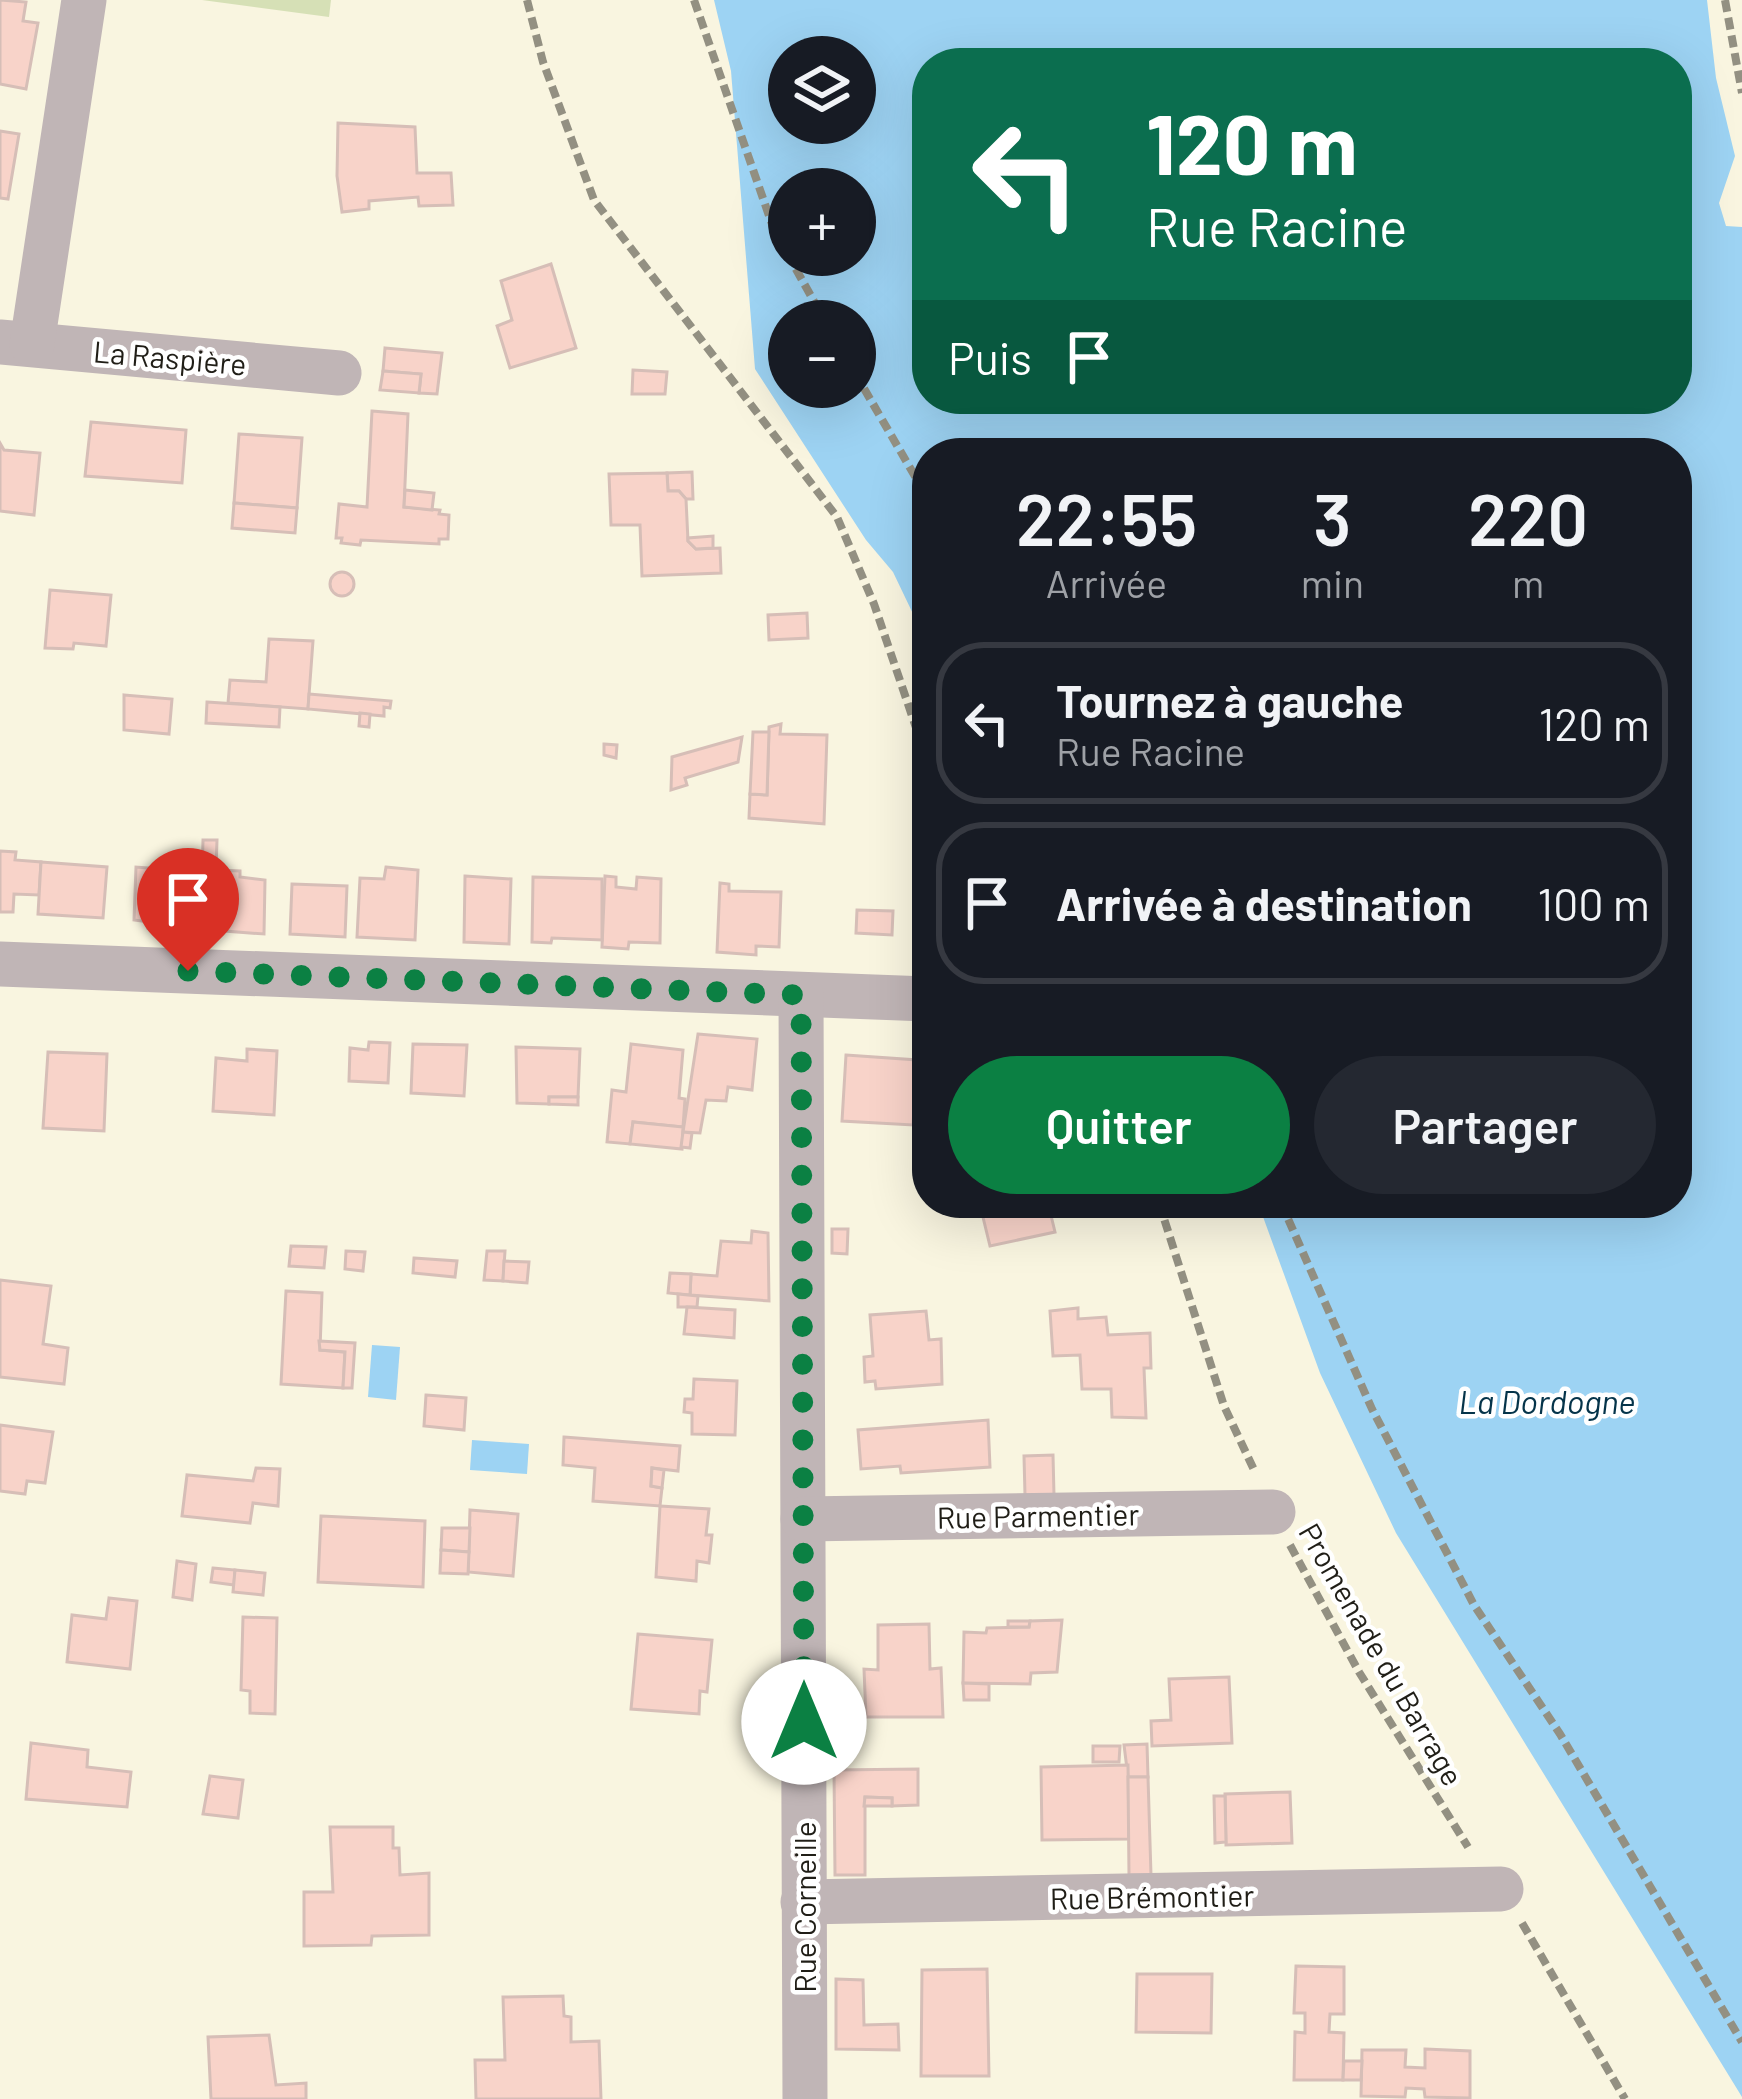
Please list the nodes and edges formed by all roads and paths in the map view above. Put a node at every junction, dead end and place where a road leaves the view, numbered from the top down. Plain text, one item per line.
1 (84, 0) edge
2 (527, 0) edge
3 (694, 0) edge
4 (1725, 0) edge
5 (1742, 93) edge
6 (813, 300) edge
7 (16, 343) edge
8 (339, 373) dead end
9 (875, 408) edge
10 (912, 471) edge
11 (912, 716) edge
12 (0, 964) edge
13 (801, 995) junction
14 (912, 999) edge
15 (1164, 1218) edge
16 (1288, 1218) edge
17 (1273, 1512) junction
18 (803, 1519) junction
19 (1501, 1889) junction
20 (803, 1902) junction
21 (1742, 2042) edge
22 (805, 2099) edge
23 (1625, 2099) edge

1 - 7 street
2 - 11 path
3 - 6 path
4 - 5 path
7 - 8 street, La Raspière
9 - 10 path
12 - 13 street
13 - 14 street
13 - 18 street, Rue Corneille
15 - 17 path, Promenade du Barrage
16 - 21 path
17 - 18 street, Rue Parmentier
17 - 19 path, Promenade du Barrage
18 - 20 street, Rue Corneille
19 - 20 street, Rue Brémontier
19 - 23 path, Promenade du Barrage
20 - 22 street, Rue Corneille

